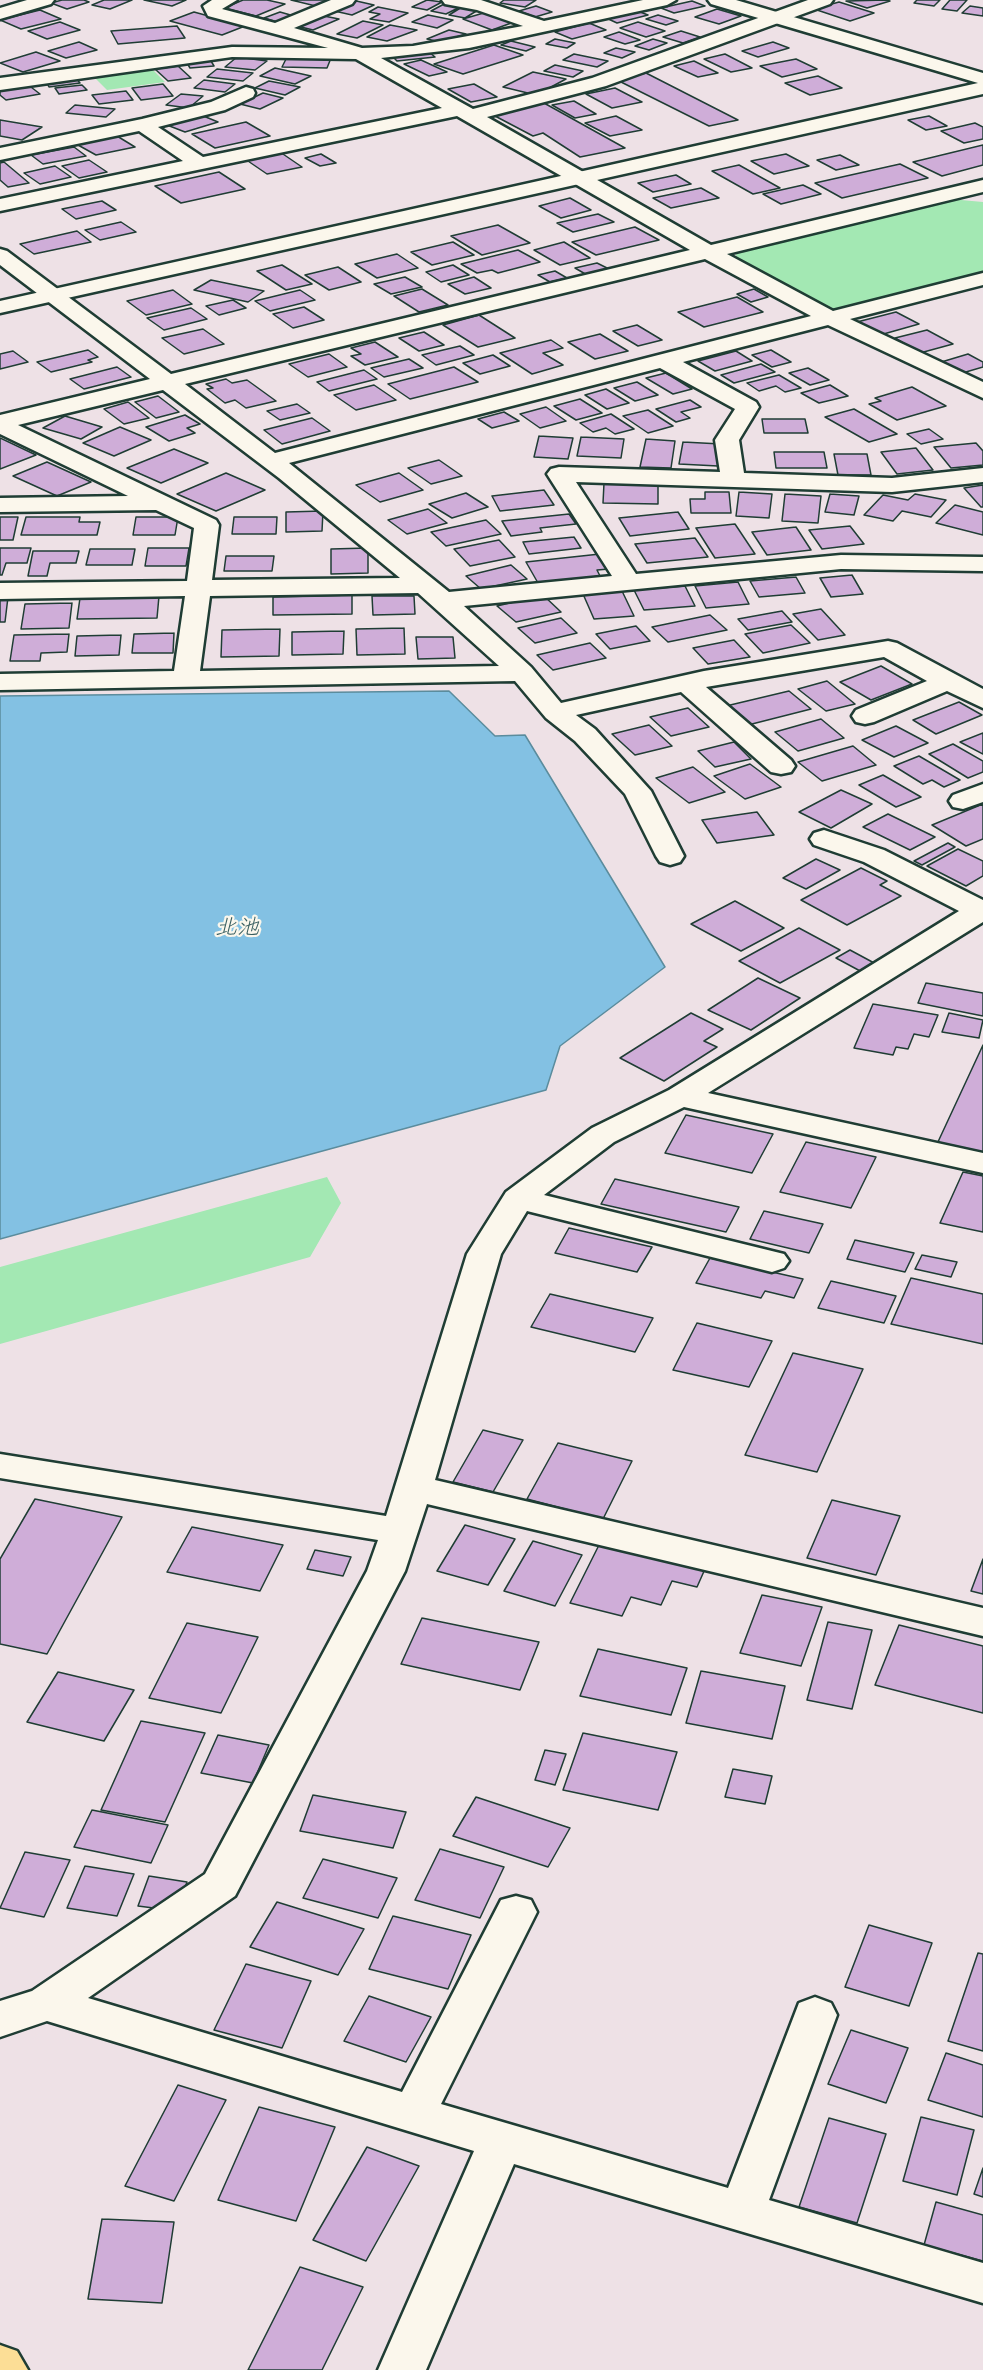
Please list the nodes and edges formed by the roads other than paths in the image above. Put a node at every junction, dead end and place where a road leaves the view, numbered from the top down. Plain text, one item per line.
1 (45, 0) edge
2 (228, 0) edge
3 (346, 0) edge
4 (450, 0) edge
5 (667, 0) edge
6 (717, 0) edge
7 (824, 0) edge
8 (0, 14) edge
9 (775, 17) junction
10 (541, 26) junction
11 (281, 30) junction
12 (261, 51) junction
13 (360, 54) junction
14 (983, 79) edge
15 (0, 84) edge
16 (983, 88) edge
17 (246, 93) dead end
18 (464, 113) junction
19 (142, 125) junction
20 (0, 154) edge
21 (199, 162) junction
22 (581, 177) junction
23 (982, 188) edge
24 (0, 205) edge
25 (708, 252) junction
26 (0, 255) edge
27 (983, 279) edge
28 (52, 295) junction
29 (0, 307) edge
30 (828, 317) junction
31 (662, 360) junction
32 (169, 381) junction
33 (981, 388) edge
34 (0, 424) edge
35 (270, 460) junction
36 (983, 475) edge
37 (733, 480) junction
38 (162, 503) junction
39 (0, 505) edge
40 (983, 564) edge
41 (627, 580) junction
42 (198, 588) junction
43 (0, 591) edge
44 (434, 592) junction
45 (522, 673) junction
46 (186, 678) junction
47 (0, 682) edge
48 (947, 682) junction
49 (686, 683) junction
50 (983, 700) edge
51 (555, 712) junction
52 (865, 716) dead end
53 (780, 766) dead end
54 (824, 839) dead end
55 (670, 856) dead end
56 (982, 910) edge
57 (680, 1097) junction
58 (983, 1163) edge
59 (518, 1199) junction
60 (772, 1261) dead end
61 (0, 1466) edge
62 (414, 1488) junction
63 (399, 1531) junction
64 (983, 1622) edge
65 (516, 1912) dead end
66 (47, 2002) junction
67 (815, 2015) dead end
68 (0, 2019) edge
69 (413, 2114) junction
70 (501, 2141) junction
71 (742, 2212) junction
72 (983, 2283) edge
73 (0, 2366) edge
74 (4, 2370) edge
75 (402, 2370) edge

1 - 8 street
2 - 11 street
3 - 11 street
4 - 10 street
5 - 10 street
6 - 9 street
7 - 9 street
9 - 14 street
9 - 18 street
10 - 13 street
11 - 12 street
11 - 13 street
12 - 13 street
12 - 15 street
13 - 18 street
16 - 22 street
17 - 19 street
18 - 21 street
18 - 22 street
19 - 20 street
19 - 21 street
21 - 24 street
22 - 25 street
22 - 28 street
23 - 25 street
25 - 30 street
25 - 32 street
26 - 28 street
27 - 30 street
28 - 29 street
28 - 32 street
30 - 31 street
30 - 33 street
31 - 35 street
31 - 37 street
32 - 34 street
32 - 35 street
34 - 38 street
35 - 44 street
36 - 37 street
37 - 41 street
38 - 39 street
38 - 42 street
40 - 41 street
41 - 44 street
42 - 43 street
42 - 44 street
42 - 46 street
44 - 45 street
45 - 46 street
45 - 51 street
46 - 47 street
48 - 49 street
48 - 50 street
48 - 52 street
49 - 51 street
49 - 53 street
51 - 55 street
54 - 56 street
56 - 57 street
57 - 58 street
57 - 59 street
59 - 60 street
59 - 62 street
61 - 63 street
62 - 63 street
62 - 64 street
63 - 66 street
65 - 69 street
66 - 68 street
66 - 69 street
67 - 71 street
69 - 70 street
70 - 71 street
70 - 75 street
71 - 72 street
73 - 74 highway

